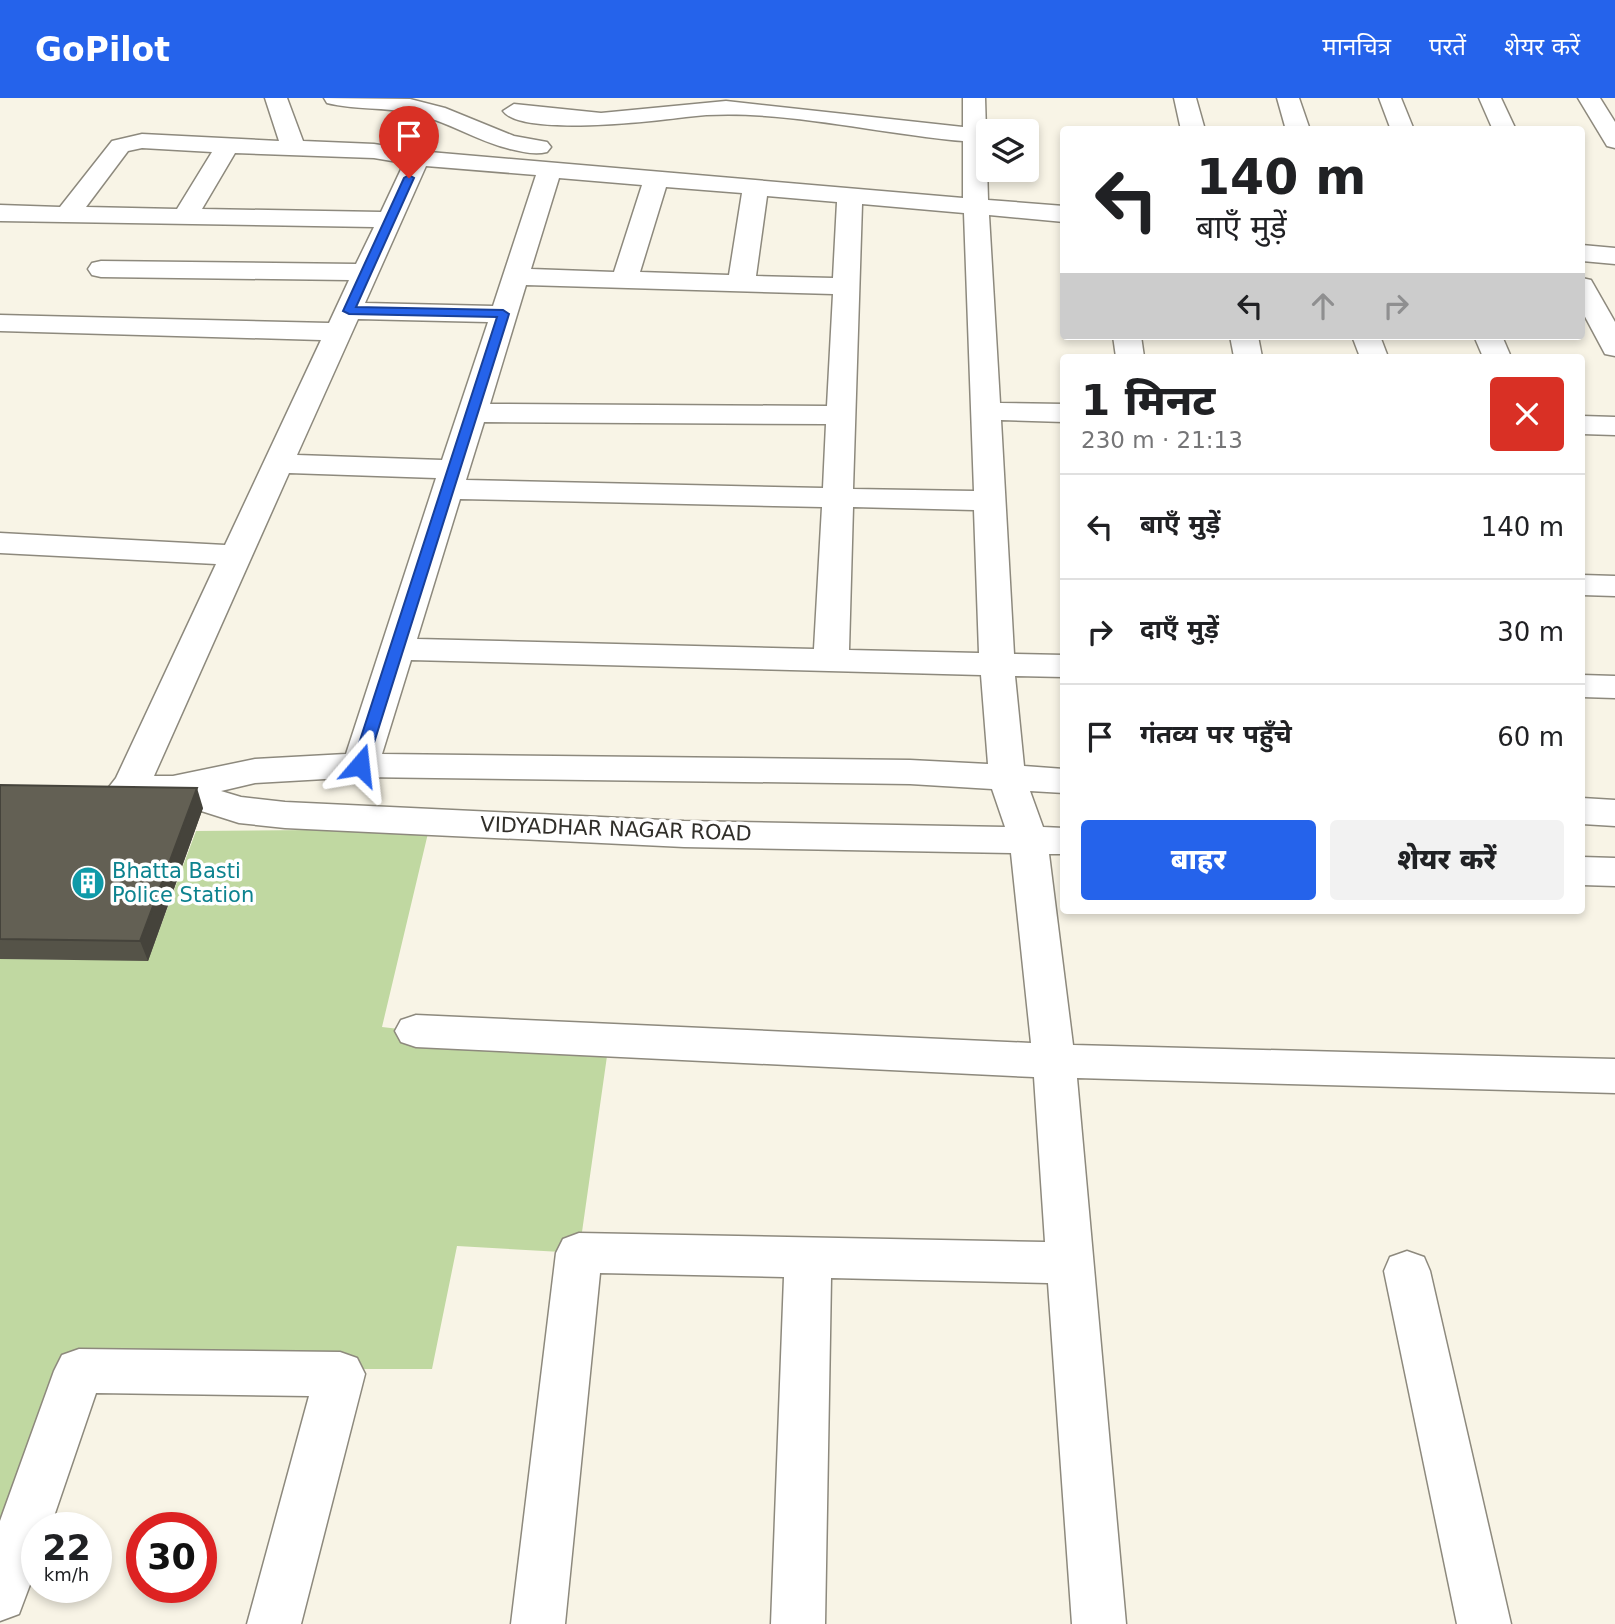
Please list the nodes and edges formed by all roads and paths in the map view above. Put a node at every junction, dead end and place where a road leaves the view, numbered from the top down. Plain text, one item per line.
1 (276, 98) edge
2 (335, 98) edge
3 (974, 98) edge
4 (1185, 98) edge
5 (1288, 98) edge
6 (1390, 98) edge
7 (1490, 98) edge
8 (1589, 98) edge
9 (514, 111) dead end
10 (1193, 126) edge
11 (1297, 126) edge
12 (1400, 126) edge
13 (1503, 126) edge
14 (975, 135) junction
15 (1615, 141) edge
16 (568, 145) junction
17 (228, 146) junction
18 (293, 148) junction
19 (418, 158) junction
20 (656, 179) junction
21 (755, 188) junction
22 (850, 196) junction
23 (976, 207) junction
24 (68, 213) junction
25 (1060, 214) edge
26 (186, 216) junction
27 (5, 220) edge
28 (390, 220) junction
29 (1585, 253) edge
30 (1615, 256) edge
31 (101, 270) dead end
32 (366, 272) junction
33 (516, 277) junction
34 (625, 279) junction
35 (741, 283) junction
36 (846, 286) junction
37 (1585, 292) edge
38 (503, 314) junction
39 (344, 321) junction
40 (0, 323) edge
41 (1615, 348) edge
42 (985, 411) junction
43 (471, 413) junction
44 (1060, 413) edge
45 (841, 415) junction
46 (1585, 425) edge
47 (1615, 426) edge
48 (278, 463) junction
49 (450, 479) junction
50 (838, 495) junction
51 (989, 501) junction
52 (0, 543) edge
53 (237, 555) junction
54 (395, 649) junction
55 (831, 661) junction
56 (997, 663) junction
57 (1060, 666) edge
58 (1585, 685) edge
59 (1615, 687) edge
60 (360, 765) junction
61 (1007, 778) junction
62 (1060, 781) edge
63 (130, 787) junction
64 (91, 788) edge
65 (173, 789) junction
66 (1585, 811) edge
67 (1615, 813) edge
68 (1046, 840) edge
69 (1585, 871) edge
70 (1615, 872) edge
71 (416, 1031) dead end
72 (1054, 1061) junction
73 (1615, 1076) edge
74 (808, 1258) junction
75 (1070, 1263) junction
76 (1407, 1271) dead end
77 (0, 1595) edge
78 (274, 1624) edge
79 (538, 1624) edge
80 (798, 1624) edge
81 (1099, 1624) edge
82 (1484, 1624) edge

1 - 18 street
2 - 16 street
3 - 14 street
4 - 10 street
5 - 11 street
6 - 12 street
7 - 13 street
8 - 15 street
9 - 16 street
14 - 16 street
14 - 23 street
16 - 19 street
16 - 20 street
16 - 33 street
17 - 18 street
17 - 24 street
17 - 26 street
18 - 19 street
19 - 28 street
20 - 21 street
20 - 34 street
21 - 22 street
21 - 35 street
22 - 23 street
22 - 36 street
23 - 25 street
23 - 42 street
24 - 26 street
24 - 27 street
26 - 28 street
28 - 32 street
29 - 30 street
31 - 32 street
32 - 39 street
33 - 34 street
33 - 38 street
34 - 35 street
35 - 36 street
36 - 45 street
37 - 41 street
38 - 39 street
38 - 43 street
39 - 40 street
39 - 48 street
42 - 44 street
42 - 51 street
43 - 45 street
43 - 49 street
45 - 50 street
46 - 47 street
48 - 49 street
48 - 53 street
49 - 50 street
49 - 54 street
50 - 51 street
50 - 55 street
51 - 56 street
52 - 53 street
53 - 63 street
54 - 55 street
54 - 60 street
55 - 56 street
56 - 57 street
56 - 61 street
58 - 59 street
60 - 61 street, VIDYADHAR NAGAR ROAD
60 - 65 street, VIDYADHAR NAGAR ROAD
61 - 62 street, VIDYADHAR NAGAR ROAD
61 - 68 street
63 - 64 street, VIDYADHAR NAGAR ROAD
63 - 65 street, VIDYADHAR NAGAR ROAD
65 - 68 street, VIDYADHAR NAGAR ROAD
66 - 67 street
68 - 72 street
69 - 70 street
71 - 72 street
72 - 73 street
72 - 75 street
74 - 75 street
74 - 79 street
74 - 80 street
75 - 81 street
76 - 82 street
77 - 78 street

